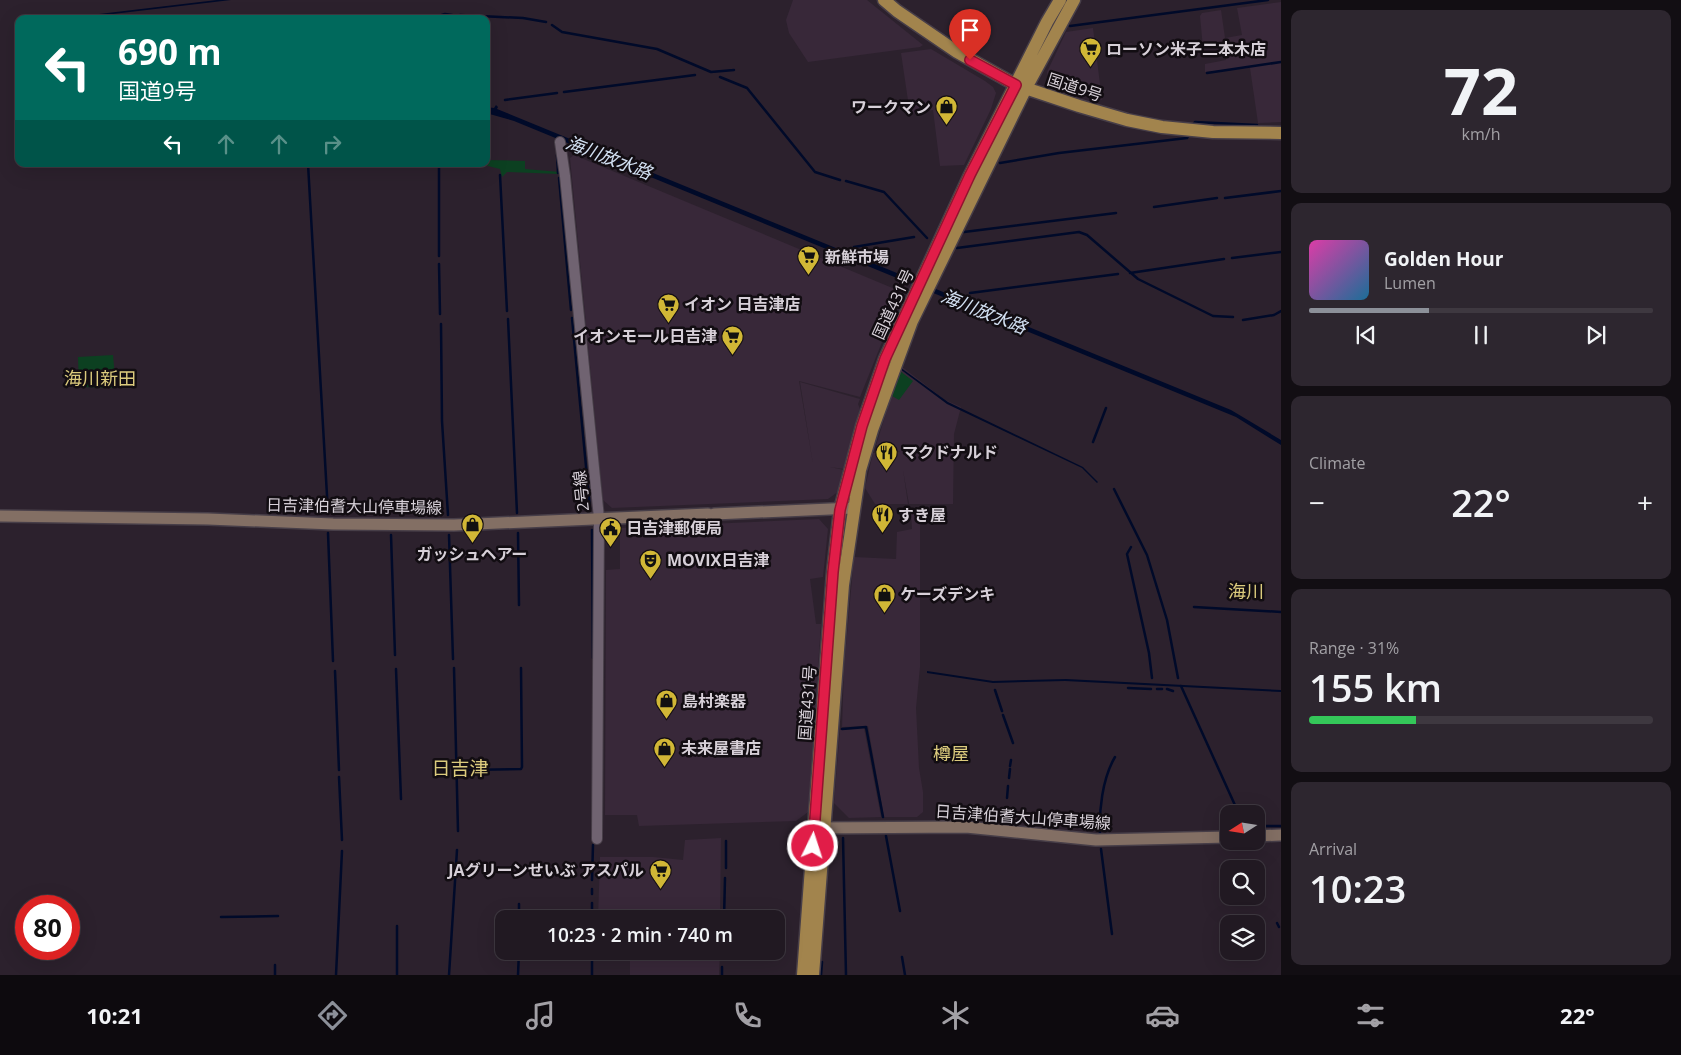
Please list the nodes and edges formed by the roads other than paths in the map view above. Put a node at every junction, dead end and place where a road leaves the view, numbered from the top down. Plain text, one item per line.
1 (884, 0) edge
2 (1060, 0) edge
3 (1074, 0) edge
4 (1021, 86) junction
5 (1281, 133) edge
6 (560, 142) dead end
7 (921, 294) junction
8 (853, 508) junction
9 (840, 510) junction
10 (0, 516) edge
11 (599, 518) junction
12 (820, 828) junction
13 (1281, 835) edge
14 (1265, 836) edge
15 (1220, 837) edge
16 (597, 839) dead end
17 (803, 975) edge
18 (813, 975) edge

1 - 4 highway, 国道9号
2 - 4 highway, 国道431号
3 - 4 highway, 国道431号
4 - 5 highway, 国道9号
4 - 7 highway, 国道431号
6 - 11 street, 2号線
7 - 8 highway, 国道431号
7 - 9 highway, 国道431号
8 - 9 main road, 日吉津伯耆大山停車場線
8 - 12 highway, 国道431号
9 - 11 main road, 日吉津伯耆大山停車場線
9 - 12 highway, 国道431号
10 - 11 main road, 日吉津伯耆大山停車場線
11 - 16 street, 2号線
12 - 15 main road, 日吉津伯耆大山停車場線
12 - 17 highway, 国道431号
12 - 18 highway, 国道431号
13 - 14 main road

